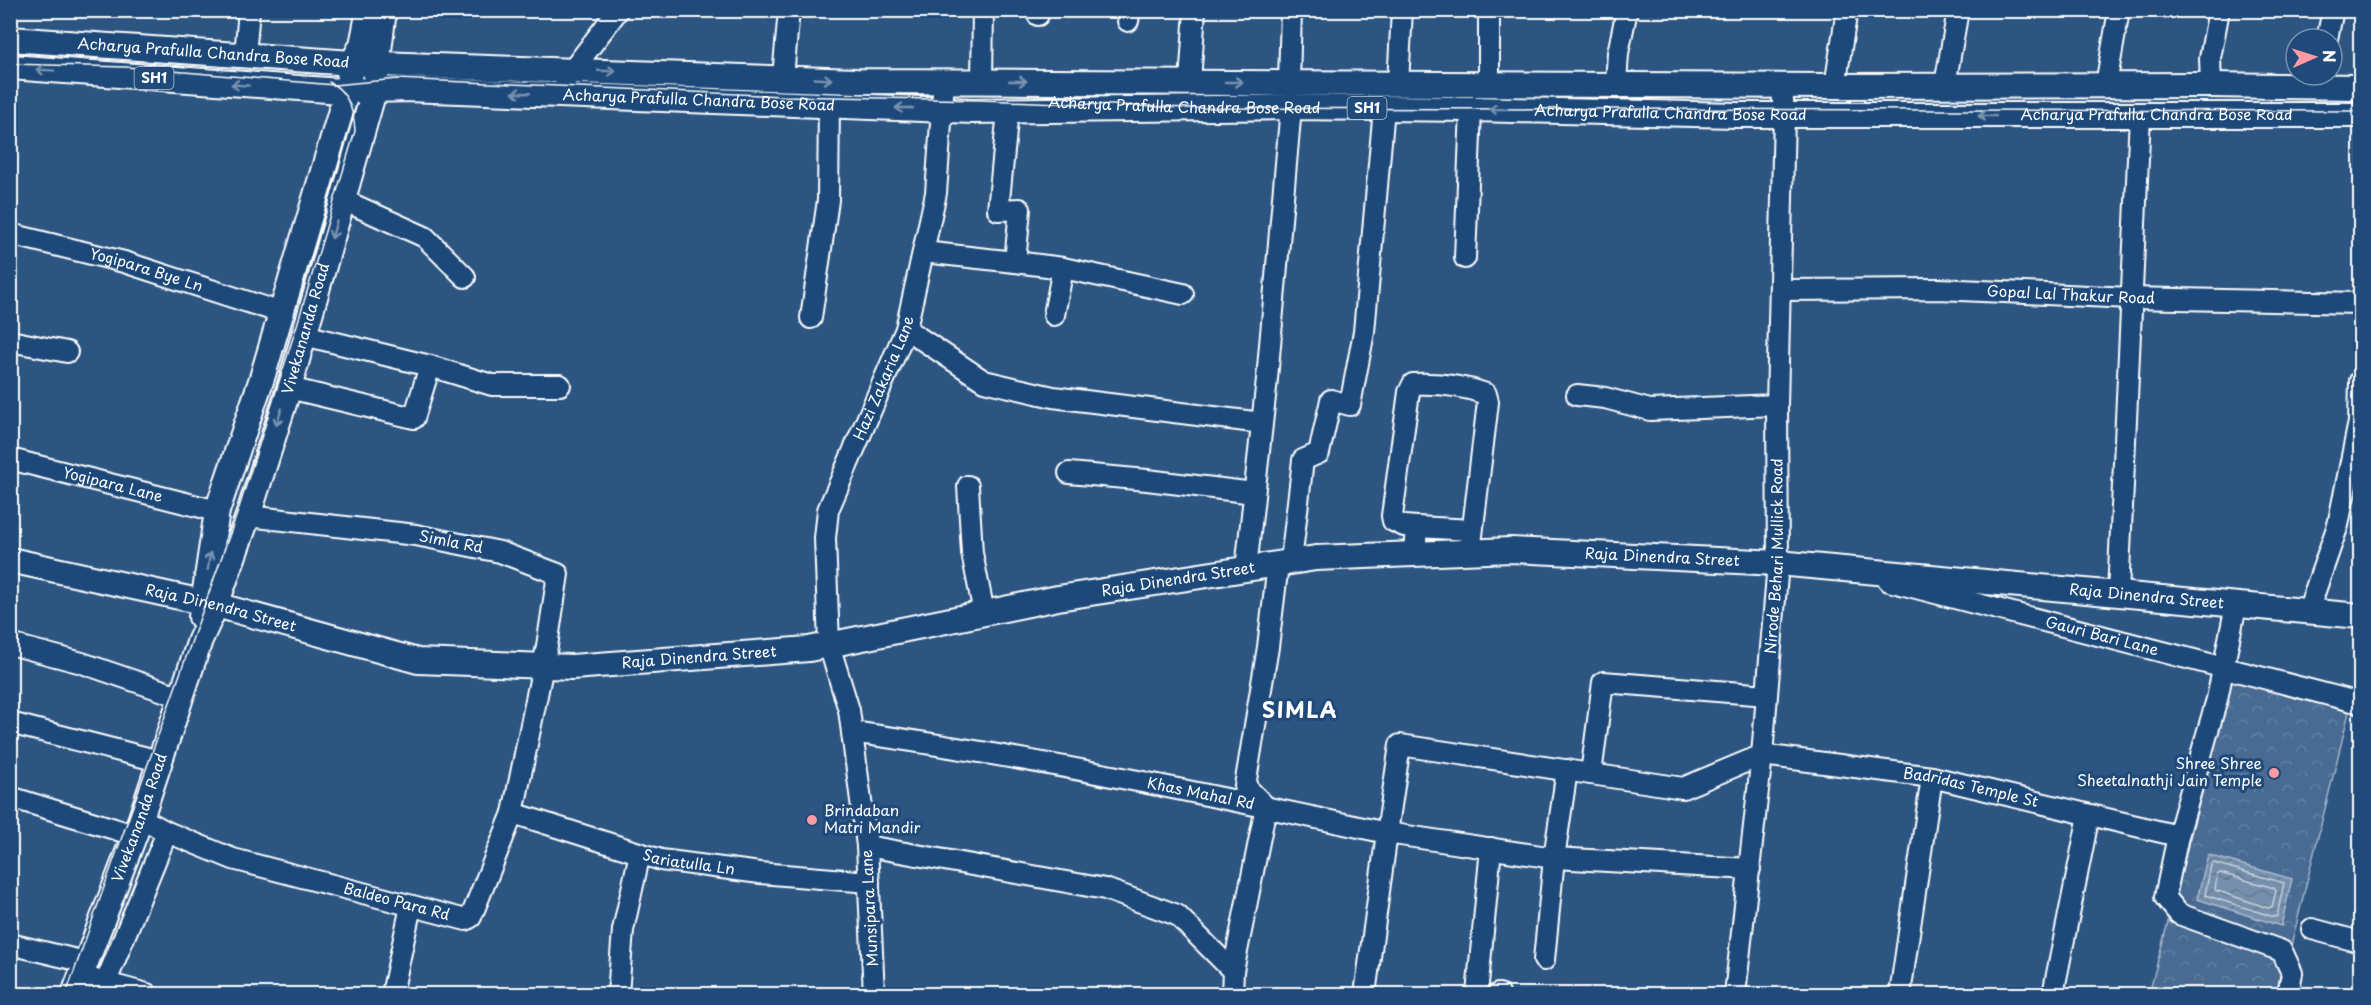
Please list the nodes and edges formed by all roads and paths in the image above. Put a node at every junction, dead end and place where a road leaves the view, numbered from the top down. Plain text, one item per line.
1 (249, 10) edge
2 (369, 10) edge
3 (384, 10) edge
4 (618, 10) edge
5 (789, 10) edge
6 (983, 10) edge
7 (1195, 10) edge
8 (1291, 10) edge
9 (1402, 10) edge
10 (1489, 10) edge
11 (1627, 10) edge
12 (1847, 10) edge
13 (1958, 10) edge
14 (2119, 10) edge
15 (2219, 10) edge
16 (2333, 10) edge
17 (2329, 27) edge
18 (10, 39) edge
19 (245, 55) junction
20 (352, 63) junction
21 (379, 63) junction
22 (10, 67) edge
23 (572, 70) junction
24 (783, 77) junction
25 (945, 81) junction
26 (982, 81) junction
27 (1190, 82) junction
28 (2284, 82) edge
29 (1289, 83) junction
30 (1398, 84) junction
31 (1489, 84) junction
32 (1616, 84) junction
33 (1945, 85) junction
34 (2106, 85) junction
35 (2211, 85) junction
36 (2344, 85) edge
37 (1782, 86) junction
38 (1835, 86) junction
39 (2319, 87) edge
40 (2361, 87) edge
41 (374, 91) junction
42 (346, 92) junction
43 (550, 93) junction
44 (829, 105) junction
45 (1291, 107) junction
46 (1384, 108) junction
47 (942, 109) junction
48 (1471, 109) junction
49 (1008, 111) junction
50 (2140, 115) junction
51 (2361, 115) edge
52 (1784, 116) junction
53 (2319, 116) junction
54 (343, 200) junction
55 (10, 234) edge
56 (923, 252) junction
57 (1465, 258) dead end
58 (1015, 262) junction
59 (1063, 268) junction
60 (465, 277) dead end
61 (1781, 290) junction
62 (1183, 294) dead end
63 (2130, 298) junction
64 (2361, 303) edge
65 (282, 312) junction
66 (1054, 315) dead end
67 (811, 318) dead end
68 (906, 328) junction
69 (304, 335) junction
70 (10, 341) edge
71 (68, 352) dead end
72 (430, 366) junction
73 (2361, 381) edge
74 (560, 385) dead end
75 (289, 388) junction
76 (1577, 395) dead end
77 (1497, 399) dead end
78 (1777, 405) junction
79 (1262, 423) junction
80 (10, 459) edge
81 (1069, 473) dead end
82 (968, 486) dead end
83 (1254, 493) junction
84 (217, 511) junction
85 (248, 516) junction
86 (1417, 527) junction
87 (1472, 545) junction
88 (1415, 554) junction
89 (10, 560) edge
90 (1284, 563) junction
91 (1778, 563) junction
92 (1246, 568) junction
93 (1843, 569) junction
94 (2118, 594) junction
95 (210, 603) junction
96 (2236, 604) junction
97 (2308, 611) junction
98 (984, 613) junction
99 (2361, 616) edge
100 (10, 644) edge
101 (829, 645) junction
102 (542, 665) junction
103 (2224, 668) junction
104 (1767, 695) junction
105 (181, 697) junction
106 (2361, 703) edge
107 (10, 723) edge
108 (852, 732) junction
109 (1762, 755) junction
110 (159, 761) junction
111 (1566, 770) junction
112 (1592, 774) junction
113 (1932, 777) junction
114 (10, 797) edge
115 (1266, 807) junction
116 (513, 813) junction
117 (2089, 815) junction
118 (137, 826) junction
119 (167, 832) junction
120 (1387, 833) junction
121 (2178, 836) junction
122 (867, 846) junction
123 (1491, 848) junction
124 (640, 853) junction
125 (1554, 858) junction
126 (1750, 869) junction
127 (869, 882) junction
128 (411, 906) junction
129 (2312, 929) dead end
130 (2361, 942) edge
131 (10, 945) edge
132 (1544, 960) dead end
133 (1233, 971) junction
134 (79, 978) edge
135 (103, 988) edge
136 (147, 994) edge
137 (392, 994) edge
138 (618, 994) edge
139 (874, 994) edge
140 (1232, 994) edge
141 (1365, 994) edge
142 (1477, 994) edge
143 (1735, 994) edge
144 (1900, 994) edge
145 (2053, 994) edge
146 (2288, 994) edge

1 - 19 street
2 - 20 main road, Vivekananda Road
3 - 21 main road, Vivekananda Road
4 - 23 street
5 - 24 street
6 - 26 street
7 - 27 street
8 - 29 street
9 - 30 street
10 - 31 street
11 - 32 street
12 - 38 street
13 - 33 street
14 - 34 street
15 - 35 street
16 - 17 street
18 - 19 main road, Acharya Prafulla Chandra Bose Road / SH1
19 - 20 main road, Acharya Prafulla Chandra Bose Road / SH1
20 - 21 main road, Acharya Prafulla Chandra Bose Road / SH1
20 - 42 main road, Vivekananda Road
21 - 23 main road, Acharya Prafulla Chandra Bose Road / SH1
21 - 41 main road, Vivekananda Road
42 -> 22 main road, Acharya Prafulla Chandra Bose Road / SH1
23 -> 24 main road, Acharya Prafulla Chandra Bose Road / SH1
23 - 43 street
24 -> 25 main road, Acharya Prafulla Chandra Bose Road / SH1
25 - 26 main road, Acharya Prafulla Chandra Bose Road / SH1
25 - 47 street, Hazi Zakaria Lane
26 -> 27 main road, Acharya Prafulla Chandra Bose Road / SH1
27 -> 29 main road, Acharya Prafulla Chandra Bose Road / SH1
28 - 35 main road, Acharya Prafulla Chandra Bose Road / SH1
29 - 30 main road, Acharya Prafulla Chandra Bose Road / SH1
30 - 31 main road, Acharya Prafulla Chandra Bose Road / SH1
31 - 32 main road, Acharya Prafulla Chandra Bose Road / SH1
32 - 37 main road, Acharya Prafulla Chandra Bose Road / SH1
33 - 34 main road, Acharya Prafulla Chandra Bose Road / SH1
33 - 38 main road, Acharya Prafulla Chandra Bose Road / SH1
34 - 35 main road, Acharya Prafulla Chandra Bose Road / SH1
36 - 40 main road, Acharya Prafulla Chandra Bose Road / SH1
37 - 38 main road, Acharya Prafulla Chandra Bose Road / SH1
37 - 52 street, Nirode Behari Mullick Road
39 - 53 street
41 - 42 main road, Acharya Prafulla Chandra Bose Road / SH1
43 -> 41 main road, Acharya Prafulla Chandra Bose Road / SH1
41 - 54 main road, Vivekananda Road
42 - 65 main road, Vivekananda Road
43 - 44 main road, Acharya Prafulla Chandra Bose Road / SH1
47 -> 44 main road, Acharya Prafulla Chandra Bose Road / SH1
44 - 67 street
45 - 46 main road, Acharya Prafulla Chandra Bose Road / SH1
45 - 49 main road, Acharya Prafulla Chandra Bose Road / SH1
45 - 79 street
46 - 48 main road, Acharya Prafulla Chandra Bose Road / SH1
46 - 90 street
47 - 49 main road, Acharya Prafulla Chandra Bose Road / SH1
47 - 56 street, Hazi Zakaria Lane
52 -> 48 main road, Acharya Prafulla Chandra Bose Road / SH1
48 - 57 street
49 - 58 street
50 -> 52 main road, Acharya Prafulla Chandra Bose Road / SH1
50 - 53 main road, Acharya Prafulla Chandra Bose Road / SH1
50 - 63 street
51 - 53 main road, Acharya Prafulla Chandra Bose Road / SH1
52 - 61 street, Nirode Behari Mullick Road
54 - 60 street
54 -> 69 main road, Vivekananda Road
55 - 65 street, Yogipara Bye Ln
56 - 58 street
56 - 68 street, Hazi Zakaria Lane
58 - 59 street
59 - 62 street
59 - 66 street
61 - 63 street, Gopal Lal Thakur Road
61 - 78 street, Nirode Behari Mullick Road
63 - 64 street, Gopal Lal Thakur Road
63 - 94 street
65 - 84 main road, Vivekananda Road
68 - 79 street
68 - 101 street, Hazi Zakaria Lane
69 - 72 street
69 - 75 main road, Vivekananda Road
70 - 71 street
72 - 74 street
72 - 75 street
73 - 97 street
75 -> 85 main road, Vivekananda Road
76 - 78 street
77 - 87 street
78 - 91 street, Nirode Behari Mullick Road
79 - 83 street
80 - 84 street, Yogipara Lane
81 - 83 street
82 - 98 street
83 - 92 street
95 -> 84 main road, Vivekananda Road
85 - 95 main road, Vivekananda Road
85 - 102 street, Simla Rd
86 - 87 street
86 - 87 street
86 - 88 street
87 - 88 main road, Raja Dinendra Street
87 - 91 main road, Raja Dinendra Street
88 - 90 main road, Raja Dinendra Street
89 - 95 main road, Raja Dinendra Street
90 - 92 main road, Raja Dinendra Street
90 - 115 street
91 - 93 main road, Raja Dinendra Street
91 - 104 street, Nirode Behari Mullick Road
92 - 98 main road, Raja Dinendra Street
93 - 94 main road, Raja Dinendra Street
93 - 103 street, Gauri Bari Lane
94 - 96 main road, Raja Dinendra Street
95 - 102 main road, Raja Dinendra Street
95 - 105 main road, Vivekananda Road
96 - 97 main road, Raja Dinendra Street
96 - 103 street
97 - 99 main road, Raja Dinendra Street
98 - 101 main road, Raja Dinendra Street
100 - 105 street
101 - 102 main road, Raja Dinendra Street
101 - 108 street, Munsipara Lane
102 - 116 street, Baldeo Para Rd
103 - 106 street, Gauri Bari Lane
103 - 121 street
104 - 109 street, Nirode Behari Mullick Road
104 - 112 street
105 - 110 main road, Vivekananda Road
107 - 110 street
108 - 115 street, Khas Mahal Rd
108 - 122 street, Munsipara Lane
109 - 112 street
109 - 113 street, Badridas Temple St
109 - 126 street, Nirode Behari Mullick Road
110 - 118 main road, Vivekananda Road
111 - 112 street
111 - 120 street
111 - 125 street
113 - 117 street, Badridas Temple St
113 - 144 street
114 - 118 street, Baldeo Para Rd
115 - 120 street, Khas Mahal Rd
115 - 133 street
116 - 124 street, Sariatulla Ln
116 - 128 street, Baldeo Para Rd
117 - 121 street, Badridas Temple St
117 - 145 street
118 - 119 street, Baldeo Para Rd
118 - 134 main road, Vivekananda Road
119 - 128 street, Baldeo Para Rd
119 - 135 street
120 - 123 street, Khas Mahal Rd
120 - 141 street
121 - 146 street
122 - 127 street, Munsipara Lane
122 - 133 street
123 - 125 street, Khas Mahal Rd
123 - 142 street
124 - 127 street, Sariatulla Ln
124 - 138 street
125 - 126 street, Khas Mahal Rd
125 - 132 street
126 - 143 street, Nirode Behari Mullick Road
127 - 139 street, Munsipara Lane
128 - 137 street
129 - 130 street
131 - 134 street
133 - 140 street
134 - 135 street
135 - 136 street

